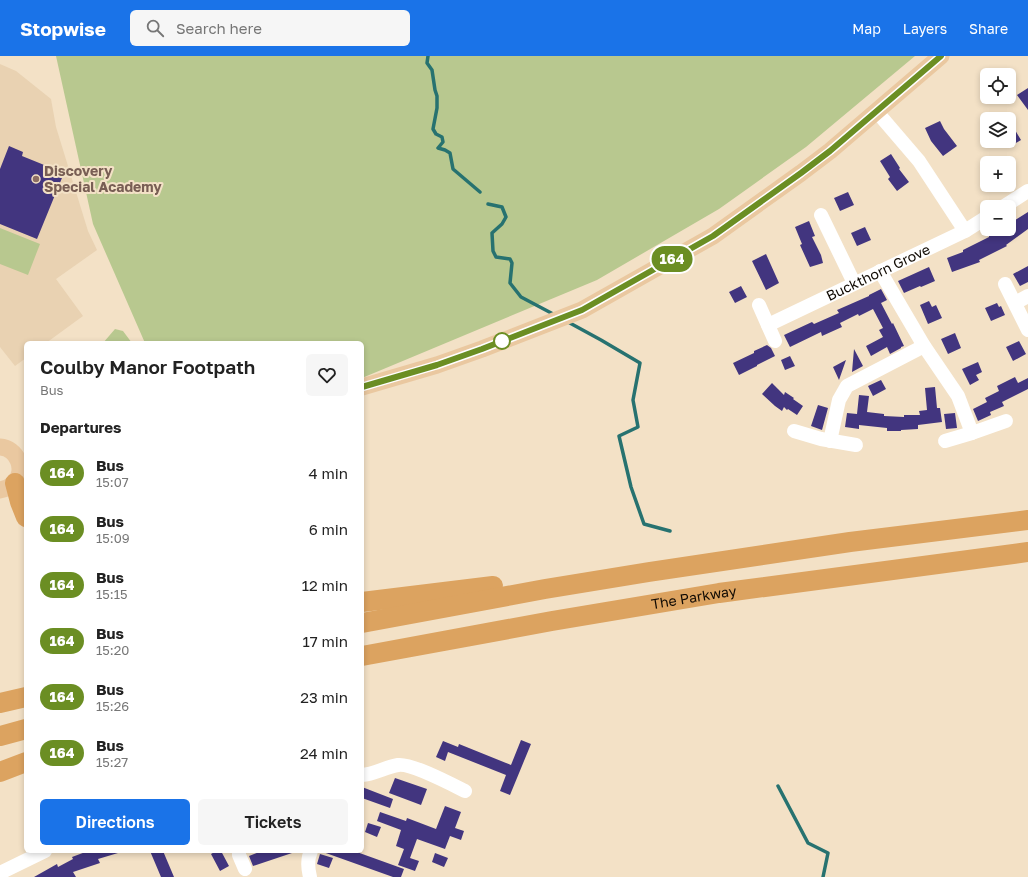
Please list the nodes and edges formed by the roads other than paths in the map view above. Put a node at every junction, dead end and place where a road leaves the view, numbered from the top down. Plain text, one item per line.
1 (941, 56) edge
2 (877, 112) junction
3 (1028, 191) edge
4 (1014, 200) edge
5 (821, 215) dead end
6 (980, 221) edge
7 (964, 231) junction
8 (880, 271) junction
9 (854, 283) junction
10 (1005, 284) dead end
11 (1028, 296) edge
12 (1015, 303) junction
13 (758, 305) dead end
14 (768, 325) junction
15 (1028, 330) edge
16 (775, 341) dead end
17 (924, 346) junction
18 (364, 386) edge
19 (1006, 421) dead end
20 (794, 431) dead end
21 (972, 433) junction
22 (830, 441) junction
23 (945, 441) dead end
24 (856, 445) dead end
25 (9, 448) edge
26 (15, 480) edge
27 (24, 512) edge
28 (1028, 520) edge
29 (1028, 552) edge
30 (649, 572) junction
31 (364, 602) edge
32 (364, 623) edge
33 (423, 645) junction
34 (364, 656) edge
35 (364, 663) edge
36 (24, 697) edge
37 (0, 703) edge
38 (24, 730) edge
39 (0, 736) edge
40 (24, 763) edge
41 (0, 772) edge
42 (364, 775) edge
43 (465, 790) dead end
44 (41, 853) edge
45 (239, 853) edge
46 (310, 853) edge
47 (245, 869) dead end
48 (0, 876) edge
49 (310, 877) edge

1 - 2 main road
2 - 7 street
2 - 18 main road
3 - 4 street
5 - 9 street
6 - 7 street, Buckthorn Grove
7 - 8 street, Buckthorn Grove
8 - 9 street, Buckthorn Grove
8 - 17 street
9 - 14 street, Buckthorn Grove
10 - 12 street
11 - 12 street
12 - 15 street
13 - 14 street
14 - 16 street
17 - 21 street
17 - 22 street
19 - 21 street
20 - 22 street
21 - 23 street
22 - 24 street
25 - 26 main road
26 - 27 highway
28 - 30 highway
29 - 33 highway, The Parkway
30 - 31 highway
30 - 32 highway
33 - 34 highway, The Parkway
33 - 35 highway
36 - 37 highway
38 - 39 highway
40 - 41 highway
42 - 43 street
44 - 48 street
45 - 47 street
46 - 49 street

